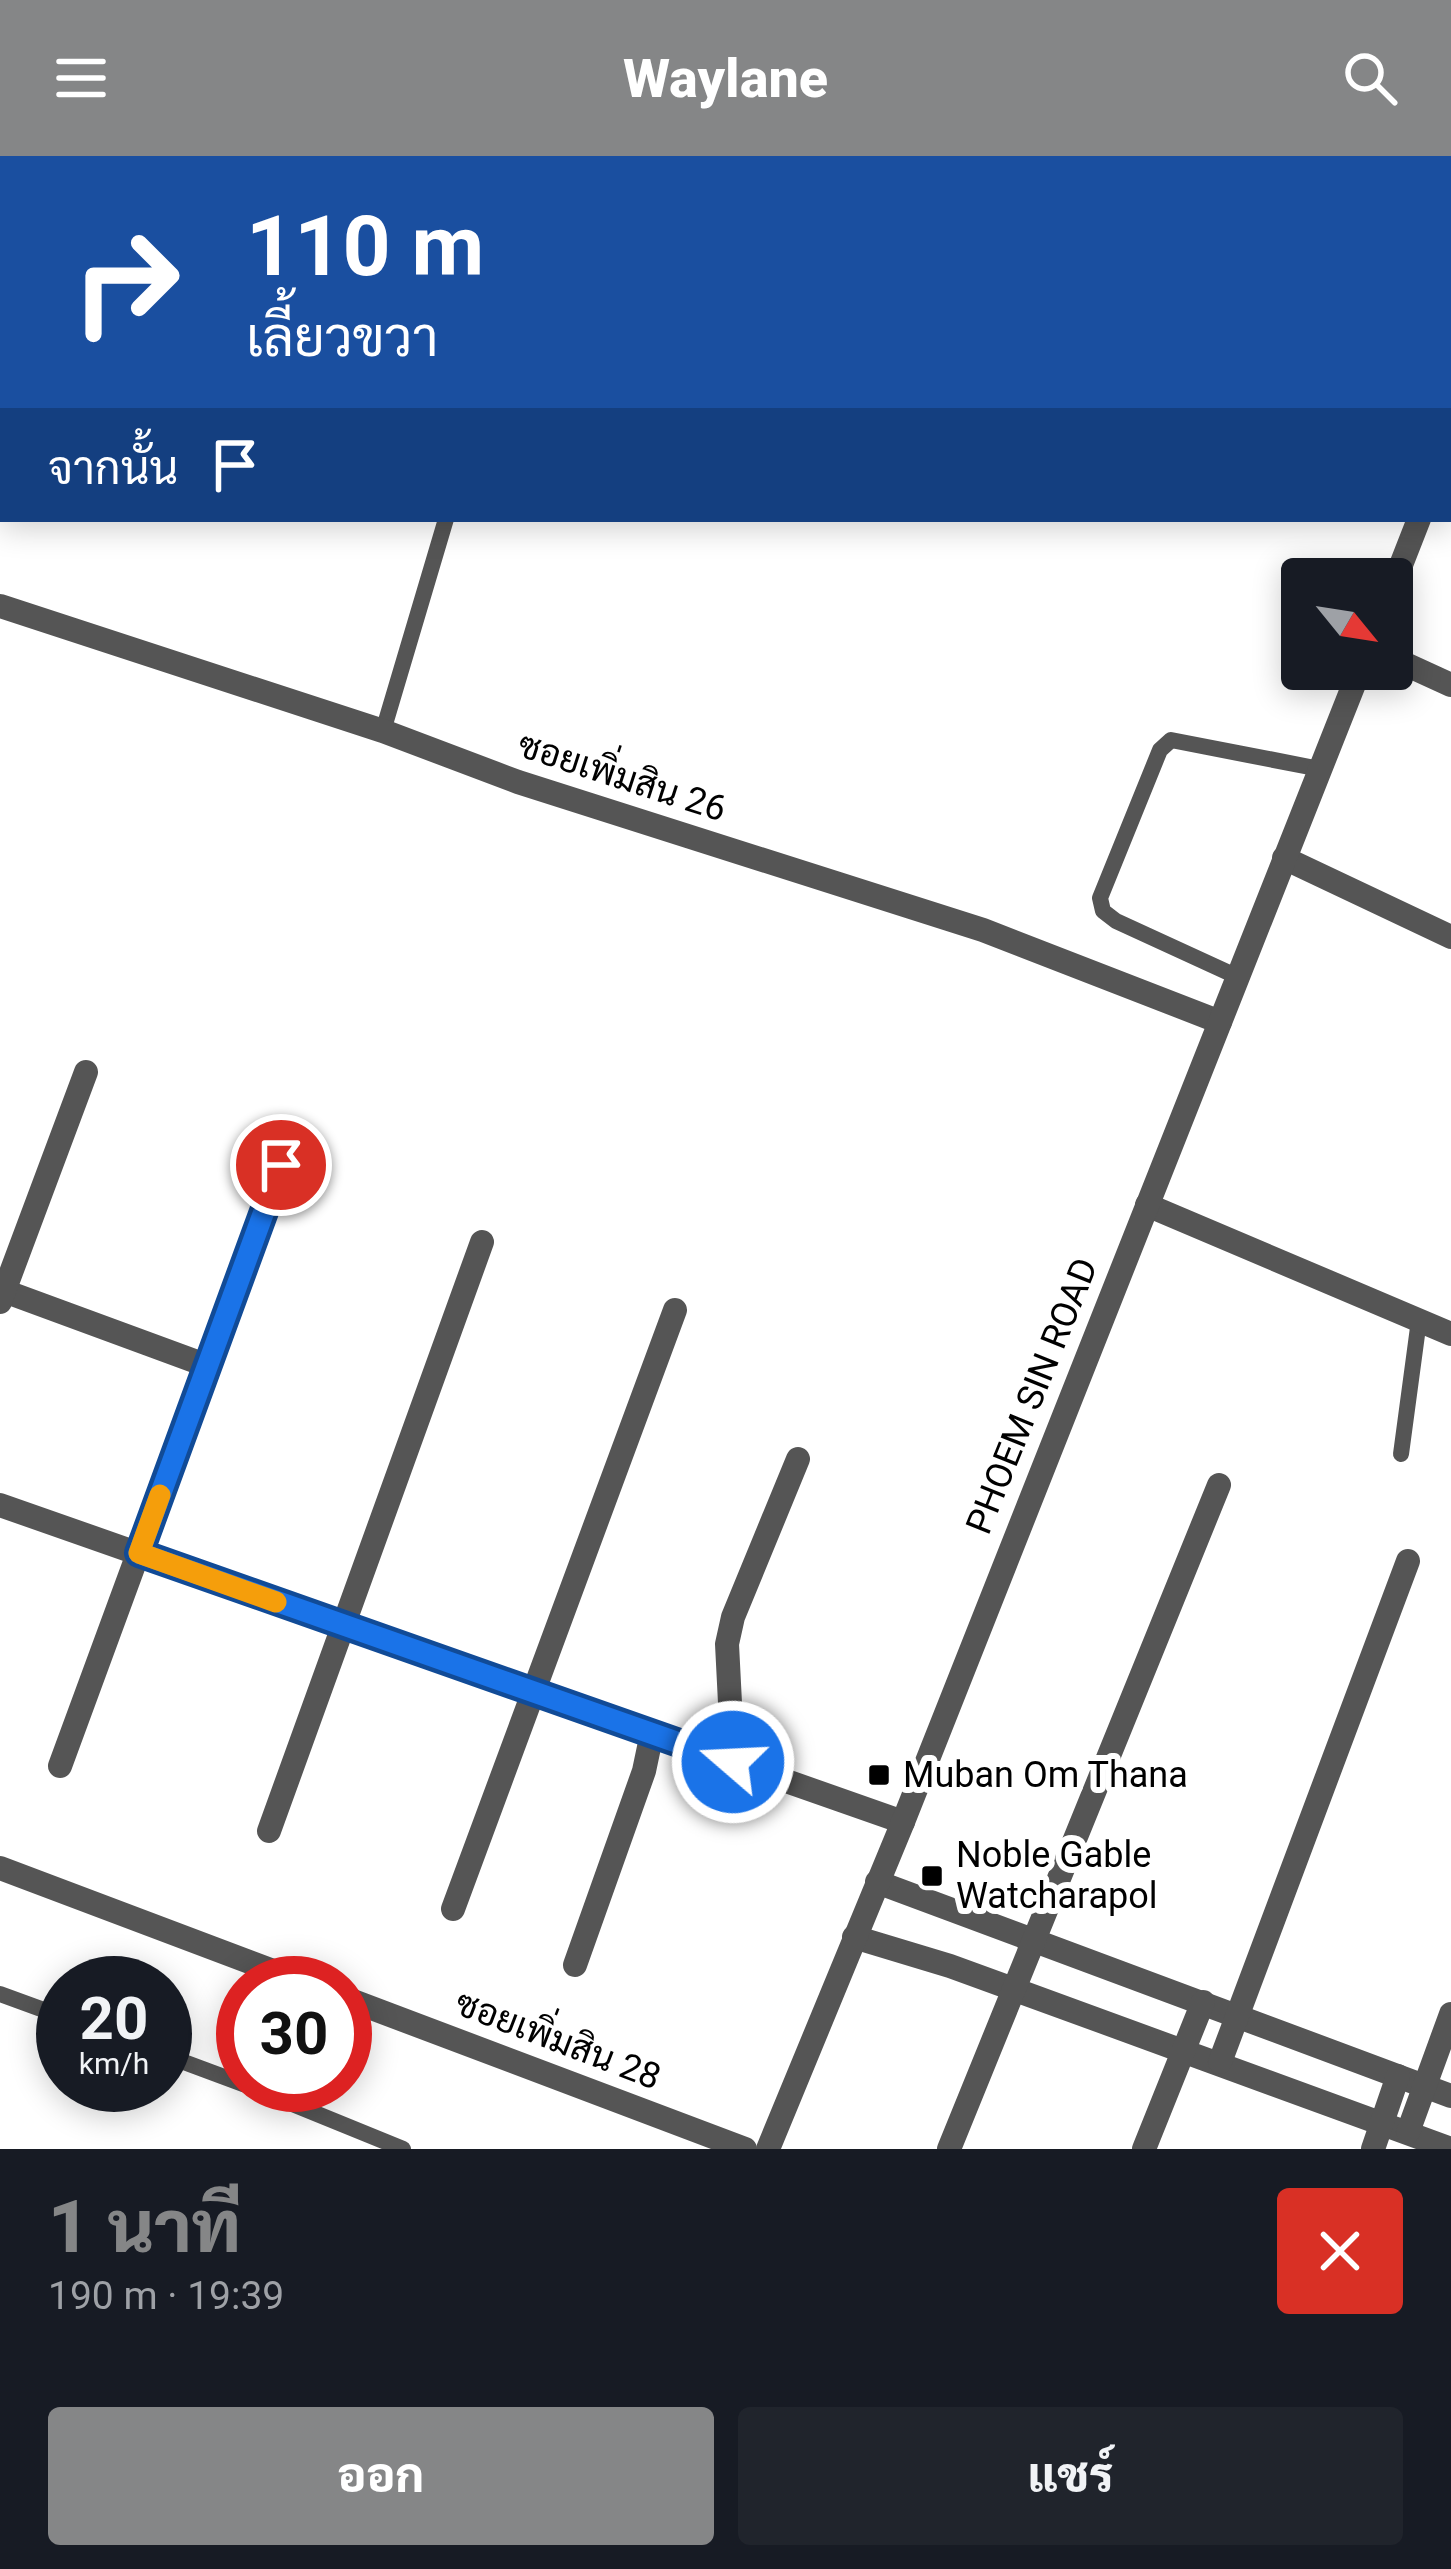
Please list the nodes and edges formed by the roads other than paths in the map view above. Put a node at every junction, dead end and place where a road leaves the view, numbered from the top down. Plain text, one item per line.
1 (445, 522) edge
2 (1418, 522) edge
3 (1404, 558) edge
4 (0, 606) edge
5 (1413, 668) edge
6 (1451, 685) edge
7 (1352, 690) edge
8 (383, 731) junction
9 (1320, 769) junction
10 (1284, 858) junction
11 (1451, 937) edge
12 (1238, 977) junction
13 (1220, 1022) junction
14 (86, 1072) dead end
15 (281, 1165) dead end
16 (1147, 1205) junction
17 (482, 1241) dead end
18 (2, 1297) edge
19 (675, 1310) dead end
20 (1419, 1320) junction
21 (1451, 1334) edge
22 (208, 1366) junction
23 (1401, 1454) dead end
24 (798, 1459) dead end
25 (1219, 1485) dead end
26 (0, 1504) edge
27 (139, 1553) junction
28 (1408, 1561) dead end
29 (344, 1625) junction
30 (534, 1692) junction
31 (652, 1733) junction
32 (733, 1762) junction
33 (59, 1766) dead end
34 (904, 1822) junction
35 (269, 1831) dead end
36 (0, 1868) edge
37 (877, 1882) junction
38 (453, 1909) dead end
39 (854, 1937) junction
40 (1035, 1939) junction
41 (233, 1956) edge
42 (575, 1965) dead end
43 (1014, 1989) junction
44 (0, 1994) edge
45 (1203, 2002) junction
46 (36, 2007) edge
47 (372, 2008) edge
48 (1451, 2014) edge
49 (1238, 2015) junction
50 (1183, 2049) junction
51 (1220, 2062) junction
52 (1398, 2076) junction
53 (1425, 2086) junction
54 (1451, 2096) edge
55 (311, 2112) edge
56 (1383, 2122) junction
57 (1408, 2132) junction
58 (403, 2149) edge
59 (745, 2149) edge
60 (769, 2149) edge
61 (949, 2149) edge
62 (1144, 2149) edge
63 (1372, 2149) edge
64 (1451, 2149) edge

1 - 8 lane
2 - 3 street
4 - 8 street, ซอยเพิ่มสิน 26
5 - 6 street
7 - 9 street, PHOEM SIN ROAD
8 - 13 street, ซอยเพิ่มสิน 26
9 - 10 street, PHOEM SIN ROAD
9 - 12 lane
10 - 11 street
10 - 12 street, PHOEM SIN ROAD
12 - 13 street, PHOEM SIN ROAD
13 - 16 street, PHOEM SIN ROAD
14 - 18 street
15 - 22 street
16 - 20 street
16 - 34 street, PHOEM SIN ROAD
17 - 29 street
18 - 22 street
19 - 30 street
20 - 21 street
20 - 23 lane
22 - 27 street
24 - 32 street
25 - 40 street
26 - 27 street
27 - 29 street
27 - 33 street
28 - 49 street
29 - 30 street
29 - 35 street
30 - 31 street
30 - 38 street
31 - 32 street
31 - 42 street
32 - 34 street
34 - 37 street, PHOEM SIN ROAD
36 - 41 street
37 - 39 street, PHOEM SIN ROAD
37 - 40 street
39 - 43 street
39 - 60 street, PHOEM SIN ROAD
40 - 43 street
40 - 45 street
43 - 50 street
43 - 61 street
44 - 46 lane
45 - 49 street
45 - 50 street
47 - 59 street, ซอยเพิ่มสิน 28
48 - 53 street
49 - 51 street
49 - 52 street
50 - 51 street
50 - 62 street
51 - 56 street
52 - 53 street
52 - 56 street
53 - 54 street
53 - 57 street
55 - 58 lane
56 - 57 street
56 - 63 street
57 - 64 street

